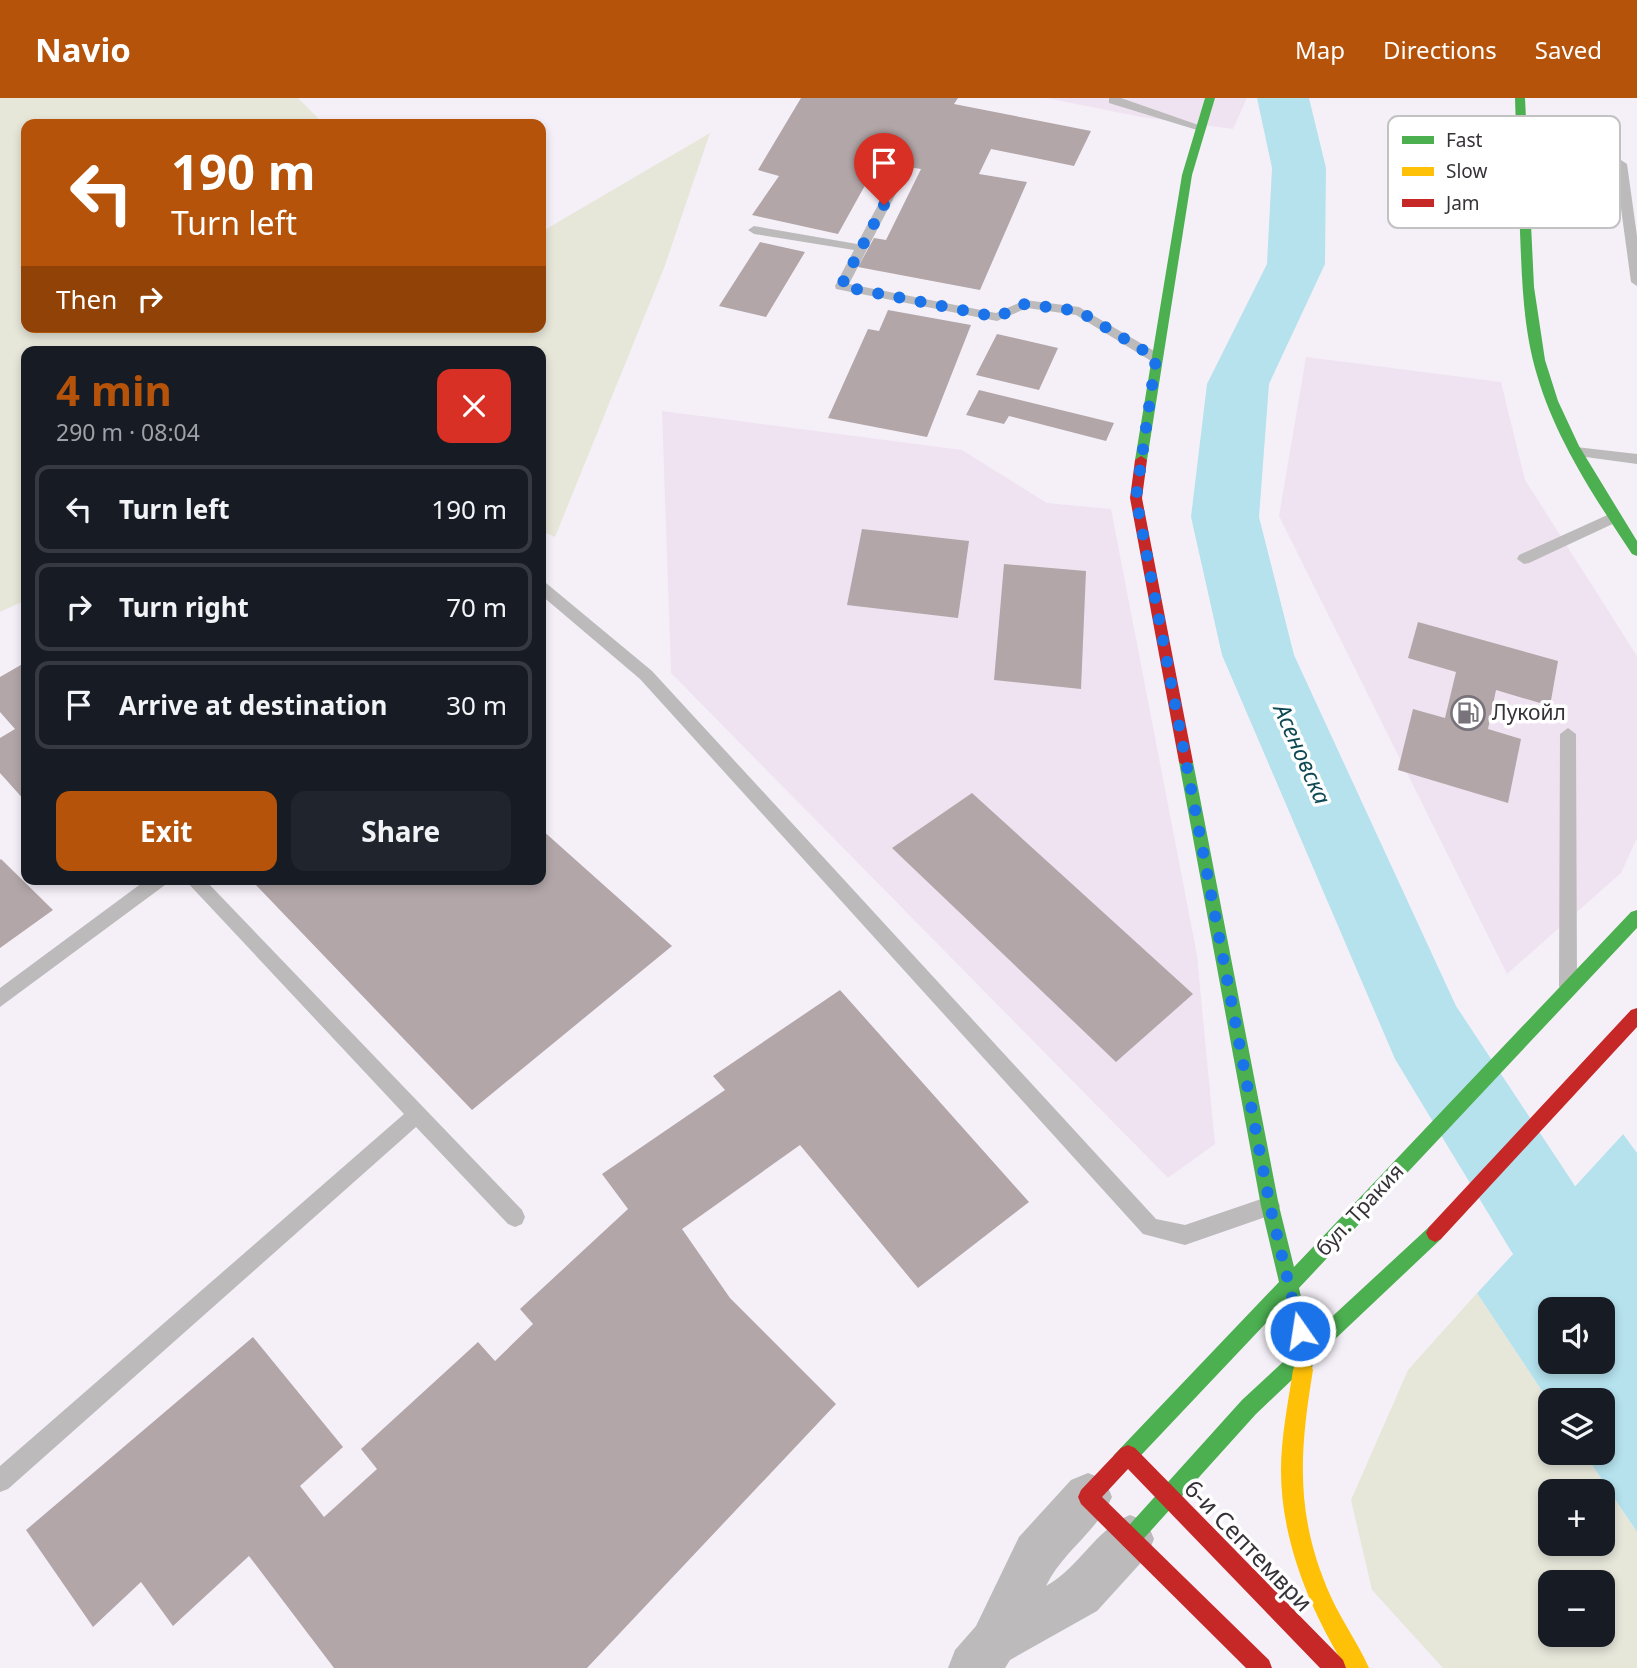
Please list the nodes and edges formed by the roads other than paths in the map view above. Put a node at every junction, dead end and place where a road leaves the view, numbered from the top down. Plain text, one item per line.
1 (1115, 98) edge
2 (1210, 98) edge
3 (1520, 98) edge
4 (1521, 116) edge
5 (1201, 128) junction
6 (1620, 164) dead end
7 (895, 184) dead end
8 (1527, 228) edge
9 (754, 230) dead end
10 (861, 248) junction
11 (1637, 282) edge
12 (1156, 358) junction
13 (1576, 452) junction
14 (1637, 459) edge
15 (1614, 517) junction
16 (1637, 551) edge
17 (1524, 559) dead end
18 (546, 591) edge
19 (1568, 734) dead end
20 (152, 885) edge
21 (199, 885) edge
22 (1637, 917) edge
23 (1568, 988) junction
24 (0, 999) edge
25 (1637, 1015) edge
26 (416, 1115) junction
27 (1270, 1206) junction
28 (514, 1217) dead end
29 (1289, 1285) junction
30 (1305, 1354) junction
31 (1128, 1455) junction
32 (0, 1481) edge
33 (1167, 1496) junction
34 (1088, 1497) junction
35 (1130, 1539) junction
36 (983, 1655) edge
37 (1261, 1668) edge
38 (1335, 1668) edge
39 (1357, 1668) edge

1 - 5 lane
2 - 5 main road
3 - 4 main road
5 - 12 main road
6 - 11 lane
7 - 10 lane
8 - 13 main road
9 - 10 lane
10 - 12 lane
12 - 27 main road
13 - 14 lane
13 - 15 main road
15 - 16 main road
15 - 17 lane
18 - 27 lane
19 - 23 lane
20 - 24 lane
21 - 26 lane
22 - 23 main road, бул. Тракия
23 - 29 main road, бул. Тракия
25 - 30 main road, бул. Тракия
26 - 28 lane
26 - 32 lane
27 - 29 main road
29 - 30 main road
29 - 31 main road, бул. Тракия
30 - 33 main road, бул. Тракия
30 - 39 main road
31 - 33 main road, 6-и Септември
31 - 34 main road, бул. Тракия
33 - 35 main road, бул. Тракия
33 - 38 main road, 6-и Септември
34 - 35 main road
34 - 36 street, бул. Тракия
35 - 36 street, бул. Тракия
35 - 37 main road

